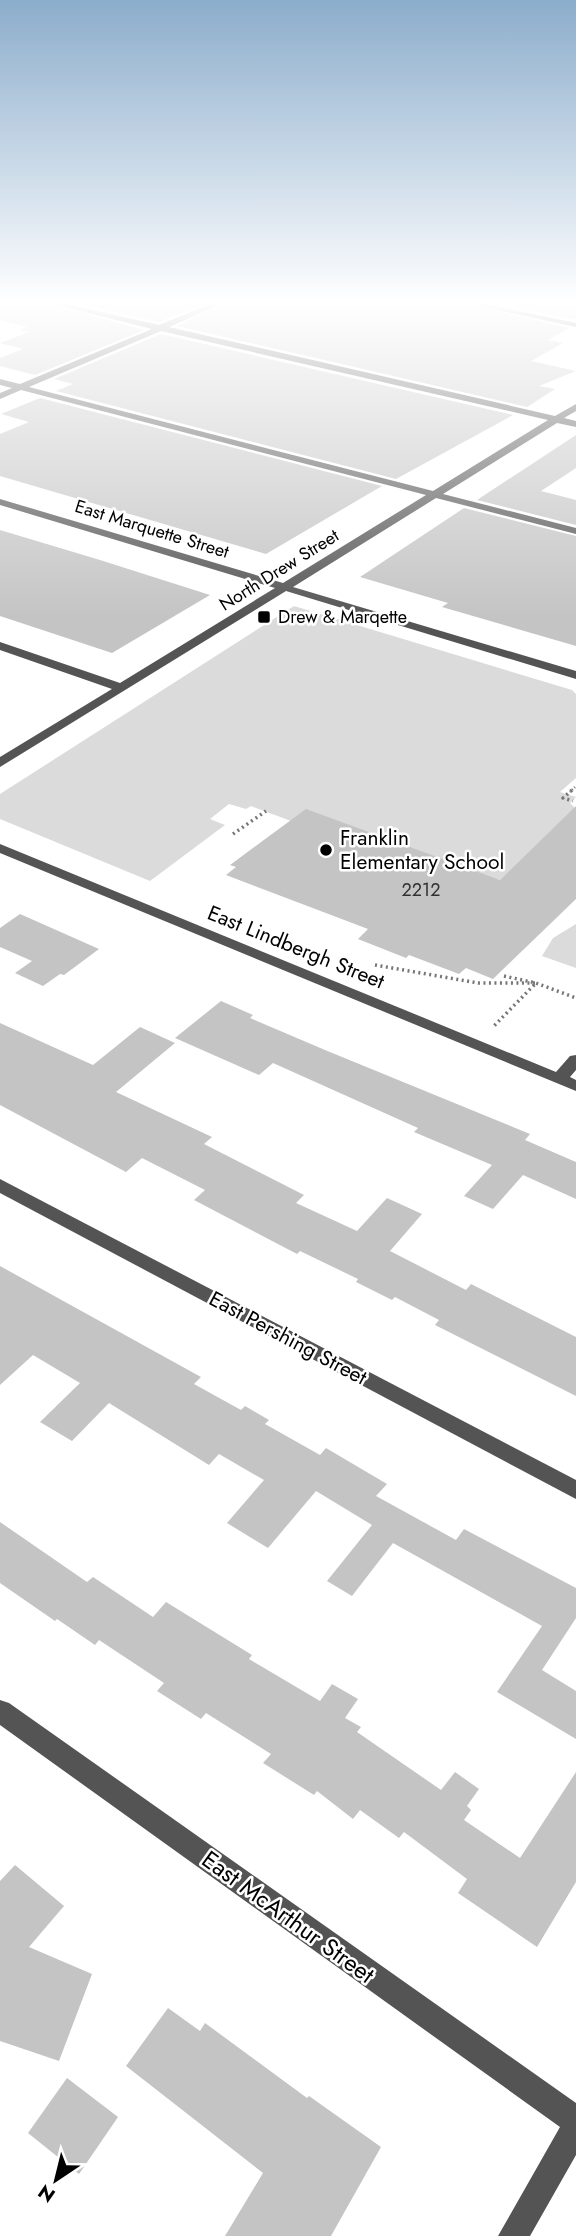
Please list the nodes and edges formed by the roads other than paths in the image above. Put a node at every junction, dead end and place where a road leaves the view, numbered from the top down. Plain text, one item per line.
1 (103, 408) edge
2 (509, 408) edge
3 (574, 408) edge
4 (555, 419) junction
5 (576, 424) edge
6 (434, 494) junction
7 (0, 502) edge
8 (576, 531) edge
9 (283, 587) junction
10 (0, 646) edge
11 (576, 675) edge
12 (122, 688) junction
13 (0, 763) edge
14 (0, 848) edge
15 (576, 1060) edge
16 (568, 1082) edge
17 (0, 1185) edge
18 (576, 1490) edge
19 (0, 1712) edge
20 (576, 2121) edge
21 (576, 2127) edge
22 (513, 2236) edge

1 - 6 street
2 - 4 street
3 - 4 street, North Drew Street
4 - 5 street
4 - 6 street, North Drew Street
6 - 8 street
6 - 9 street, North Drew Street
7 - 9 street, East Marquette Street
9 - 11 street, East Marquette Street
9 - 12 street, North Drew Street
10 - 12 street
12 - 13 street, North Drew Street
14 - 16 street, East Lindbergh Street
15 - 16 street
17 - 18 street, East Pershing Street
19 - 20 street, East McArthur Street
21 - 22 street

